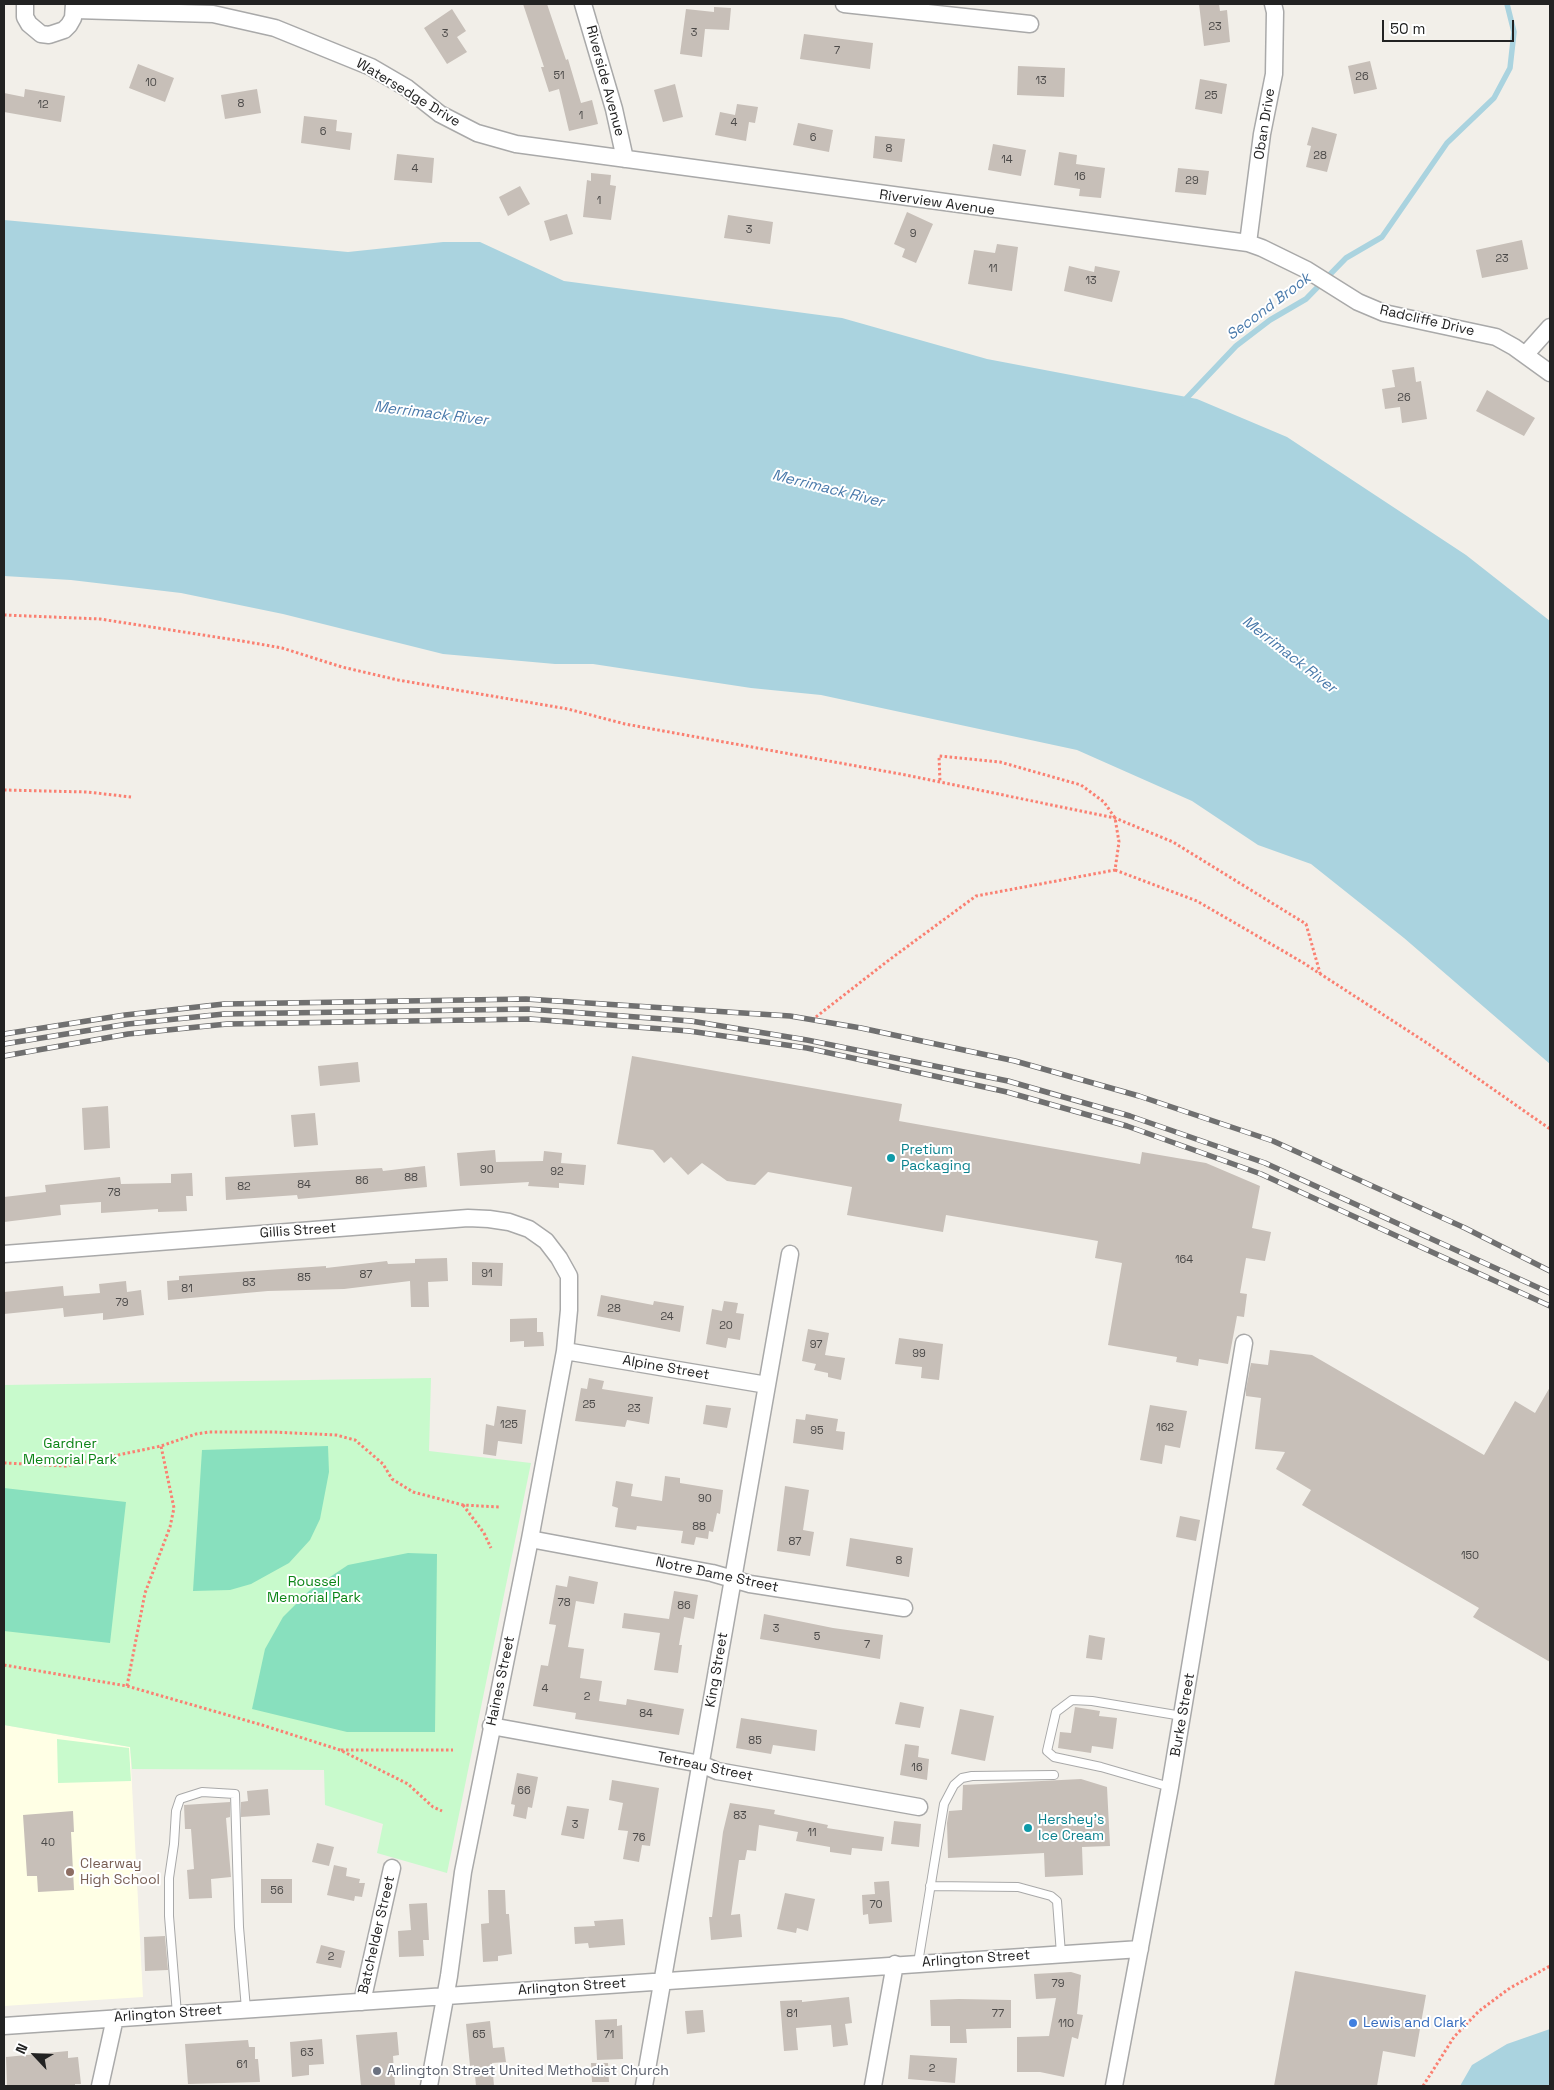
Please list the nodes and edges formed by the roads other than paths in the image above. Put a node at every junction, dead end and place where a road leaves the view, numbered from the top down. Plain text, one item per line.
1 (25, 4) edge
2 (583, 4) edge
3 (844, 4) edge
4 (1273, 4) edge
5 (74, 7) edge
6 (932, 9) edge
7 (1030, 24) dead end
8 (626, 159) junction
9 (1248, 243) junction
10 (1550, 327) edge
11 (1526, 355) junction
12 (1550, 373) edge
13 (4, 1254) edge
14 (790, 1254) dead end
15 (568, 1276) joint
16 (1244, 1343) dead end
17 (565, 1351) junction
18 (767, 1385) junction
19 (530, 1539) junction
20 (733, 1578) junction
21 (904, 1608) dead end
22 (1182, 1716) junction
23 (491, 1726) junction
24 (701, 1764) junction
25 (1054, 1775) dead end
26 (1170, 1787) junction
27 (919, 1807) dead end
28 (392, 1868) dead end
29 (930, 1886) junction
30 (1140, 1949) junction
31 (1061, 1954) junction
32 (918, 1962) junction
33 (894, 1964) junction
34 (663, 1980) junction
35 (446, 1996) junction
36 (362, 2002) junction
37 (246, 2009) junction
38 (177, 2014) junction
39 (115, 2018) junction
40 (4, 2026) edge
41 (100, 2086) edge
42 (429, 2086) edge
43 (644, 2086) edge
44 (874, 2086) edge
45 (1114, 2086) edge

1 - 5 street, Watersedge Drive
2 - 8 street, Riverside Avenue
3 - 6 street
4 - 9 street, Oban Drive
5 - 8 street, Watersedge Drive
6 - 7 street
8 - 9 street, Riverview Avenue
9 - 11 street, Radcliffe Drive
10 - 11 street
11 - 12 street, Radcliffe Drive
13 - 15 street, Gillis Street
14 - 18 street, King Street
15 - 17 street, Haines Street
16 - 22 street, Burke Street
17 - 18 street, Alpine Street
17 - 19 street, Haines Street
18 - 20 street, King Street
19 - 20 street, Notre Dame Street
19 - 23 street, Haines Street
20 - 21 street, Notre Dame Street
20 - 24 street, King Street
22 - 26 street, Burke Street
22 - 26 lane
23 - 24 street, Tetreau Street
23 - 35 street, Haines Street
24 - 27 street, Tetreau Street
24 - 34 street, King Street
25 - 29 lane
26 - 30 street, Burke Street
28 - 36 street, Batchelder Street
29 - 31 lane
29 - 32 lane
30 - 31 street, Arlington Street
30 - 45 street, Burke Street
31 - 32 street, Arlington Street
32 - 33 street, Arlington Street
33 - 34 street, Arlington Street
33 - 44 street
34 - 35 street, Arlington Street
34 - 43 street, King Street
35 - 36 street, Arlington Street
35 - 42 street, Haines Street
36 - 37 street, Arlington Street
37 - 38 street, Arlington Street
37 - 38 lane
38 - 39 street, Arlington Street
39 - 40 street, Arlington Street
39 - 41 street

